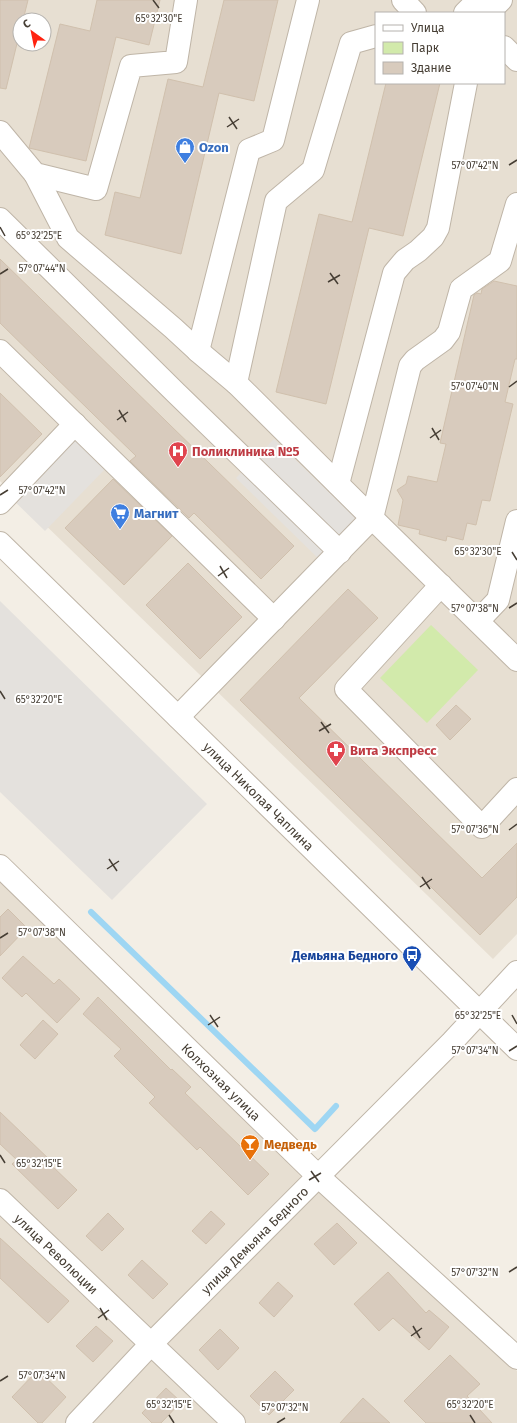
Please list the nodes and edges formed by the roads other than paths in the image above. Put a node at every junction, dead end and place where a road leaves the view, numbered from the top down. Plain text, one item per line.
1 (186, 0) edge
2 (308, 0) edge
3 (403, 0) edge
4 (478, 0) edge
5 (501, 0) edge
6 (414, 12) edge
7 (466, 12) edge
8 (489, 12) edge
9 (375, 36) edge
10 (505, 48) edge
11 (517, 60) edge
12 (466, 84) edge
13 (0, 132) edge
14 (35, 174) junction
15 (517, 204) edge
16 (0, 219) edge
17 (0, 351) edge
18 (198, 351) junction
19 (236, 383) junction
20 (75, 424) junction
21 (338, 484) junction
22 (0, 503) edge
23 (372, 518) junction
24 (517, 521) edge
25 (0, 543) edge
26 (340, 552) junction
27 (441, 585) junction
28 (274, 619) junction
29 (478, 621) junction
30 (517, 660) edge
31 (178, 717) junction
32 (517, 789) edge
33 (0, 866) edge
34 (517, 972) edge
35 (480, 1012) junction
36 (517, 1049) edge
37 (318, 1176) junction
38 (0, 1200) edge
39 (151, 1344) junction
40 (517, 1358) edge
41 (77, 1423) edge
42 (234, 1423) edge

1 - 14 street
2 - 18 street
3 - 6 street
4 - 7 street
5 - 8 street
9 - 19 street
10 - 11 street
12 - 21 street
13 - 14 street
14 - 18 street
15 - 23 street
16 - 26 street
17 - 20 street
18 - 19 street
19 - 21 street
20 - 22 street
20 - 28 street
21 - 23 street
23 - 26 street
23 - 27 street
24 - 29 street
25 - 31 street, улица Николая Чаплина
26 - 28 street
27 - 29 street
27 - 32 street
28 - 31 street
29 - 30 street
31 - 35 street, улица Николая Чаплина
33 - 37 street, Колхозная улица
34 - 35 street, улица Демьяна Бедного
35 - 36 street, улица Николая Чаплина
35 - 37 street, улица Демьяна Бедного
37 - 39 street, улица Демьяна Бедного
37 - 40 street, Колхозная улица
38 - 39 street, улица Революции
39 - 41 street, улица Демьяна Бедного
39 - 42 street, улица Революции

